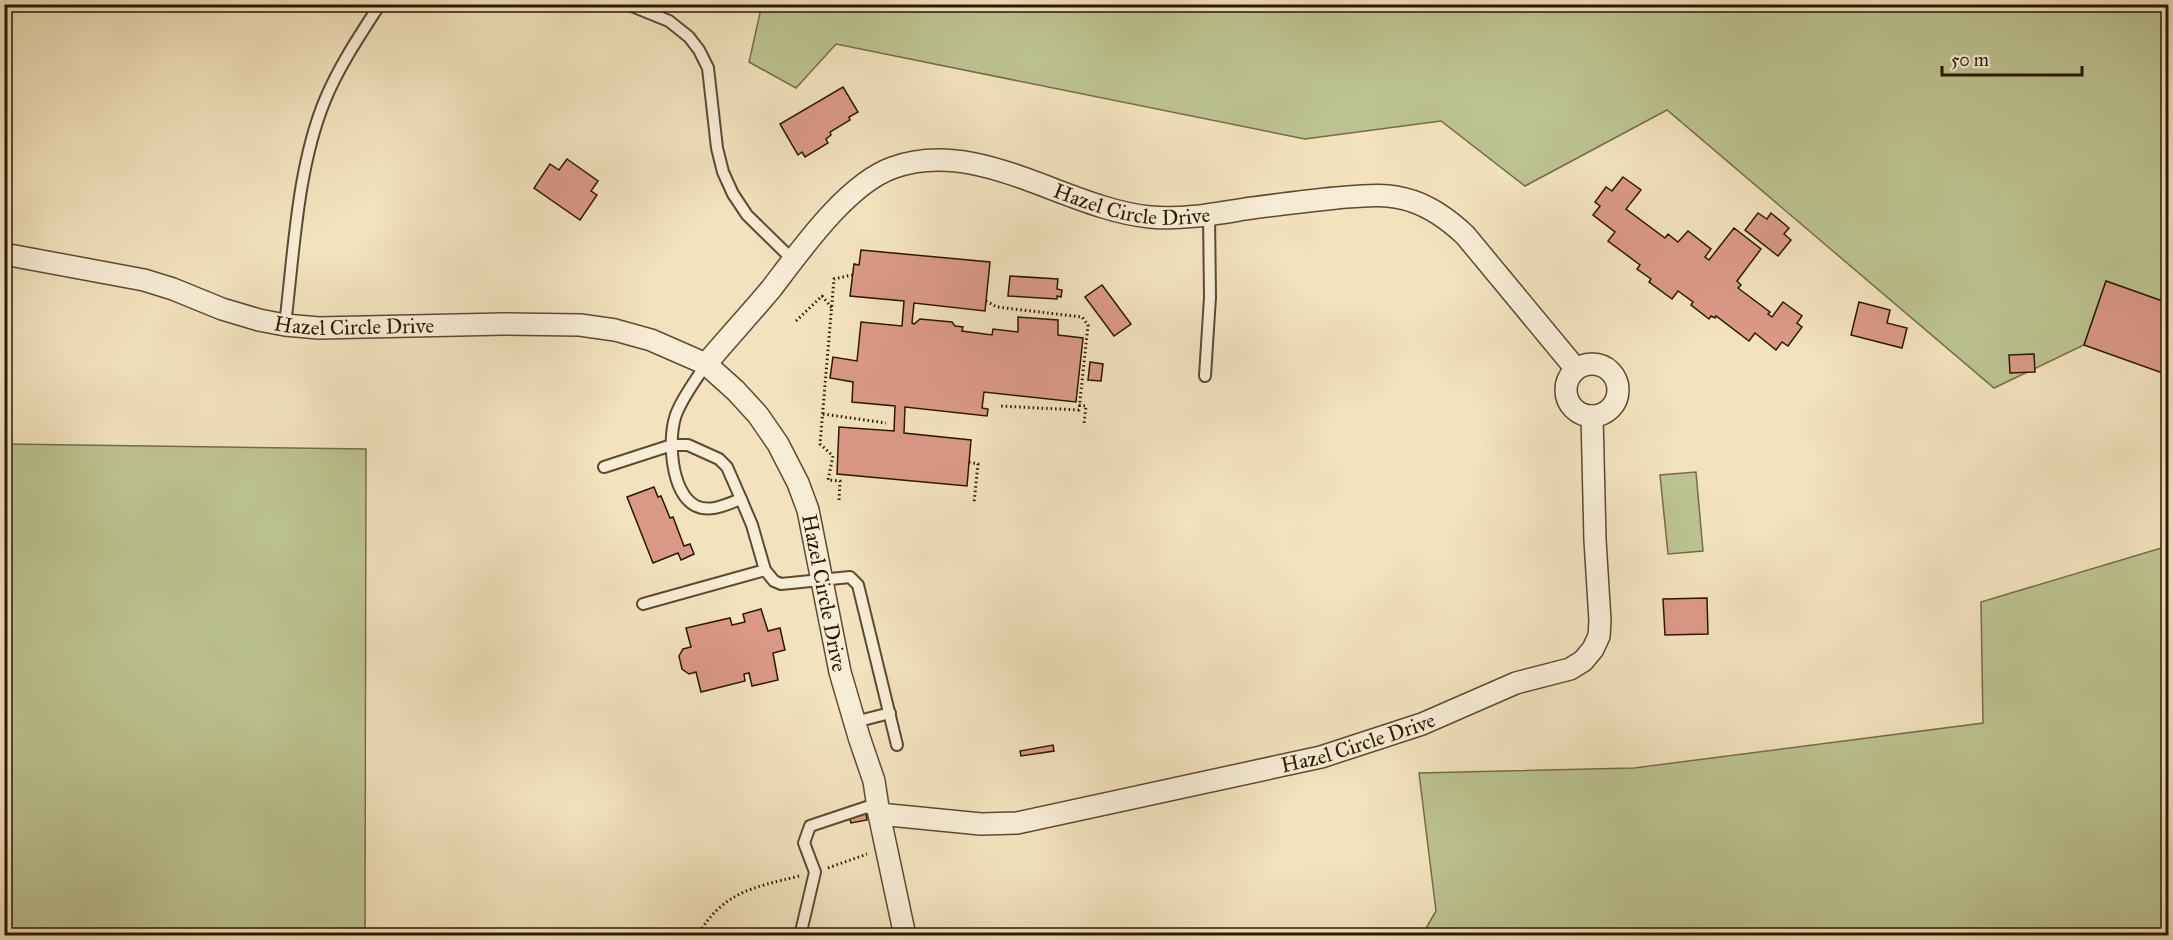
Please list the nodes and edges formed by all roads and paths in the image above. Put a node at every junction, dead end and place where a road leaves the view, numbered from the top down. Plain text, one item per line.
1 (380, 4) edge
2 (627, 4) edge
3 (1209, 214) junction
4 (4, 254) edge
5 (793, 260) junction
6 (852, 275) dead end
7 (986, 301) dead end
8 (832, 308) junction
9 (796, 321) dead end
10 (285, 325) junction
11 (706, 364) junction
12 (1576, 369) junction
13 (1205, 376) dead end
14 (1079, 405) junction
15 (999, 406) dead end
16 (823, 414) junction
17 (1592, 416) junction
18 (886, 423) dead end
19 (1084, 424) dead end
20 (672, 445) junction
21 (969, 462) dead end
22 (604, 467) dead end
23 (741, 499) junction
24 (839, 500) dead end
25 (974, 503) dead end
26 (765, 570) junction
27 (822, 579) junction
28 (643, 604) dead end
29 (890, 713) junction
30 (855, 722) junction
31 (897, 745) dead end
32 (879, 814) junction
33 (886, 847) junction
34 (815, 872) junction
35 (697, 936) edge
36 (800, 936) edge
37 (905, 936) edge

1 - 10 lane
2 - 5 lane
3 - 5 street, Hazel Circle Drive
3 - 12 street, Hazel Circle Drive
3 - 13 lane
4 - 10 street, Hazel Circle Drive
5 - 11 street, Hazel Circle Drive
6 - 8 path
7 - 14 path
8 - 9 path
8 - 16 path
10 - 11 street, Hazel Circle Drive
11 - 20 lane
11 - 27 street, Hazel Circle Drive
12 - 17 street
12 - 17 street
14 - 15 path
14 - 19 path
16 - 18 path
16 - 24 path
17 - 32 street, Hazel Circle Drive
20 - 22 lane
20 - 23 lane
20 - 23 lane
21 - 25 path
23 - 26 lane
26 - 27 lane
26 - 28 lane
27 - 29 lane
27 - 30 street, Hazel Circle Drive
29 - 30 lane
29 - 31 lane
30 - 32 street, Hazel Circle Drive
32 - 33 street, Hazel Circle Drive
32 - 34 lane
33 - 34 path
33 - 37 street, Hazel Circle Drive
34 - 35 path
34 - 36 lane

